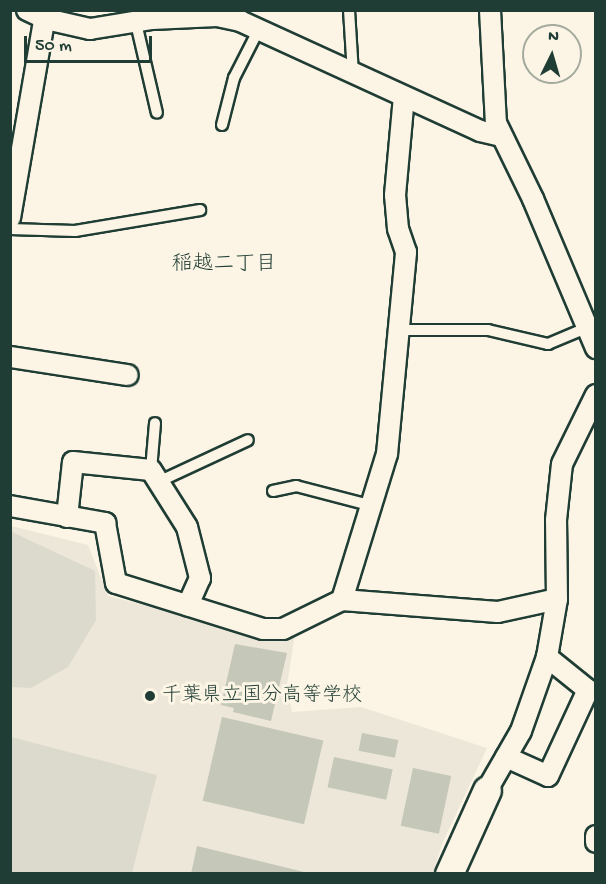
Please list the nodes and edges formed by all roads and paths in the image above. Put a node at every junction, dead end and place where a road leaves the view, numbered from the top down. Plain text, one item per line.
1 (27, 10) edge
2 (349, 10) edge
3 (490, 10) edge
4 (46, 15) edge
5 (136, 23) junction
6 (260, 29) junction
7 (353, 74) junction
8 (404, 97) junction
9 (157, 113) dead end
10 (222, 125) dead end
11 (501, 136) junction
12 (200, 210) dead end
13 (10, 218) edge
14 (10, 229) edge
15 (586, 328) junction
16 (400, 330) junction
17 (596, 348) edge
18 (10, 357) edge
19 (129, 375) dead end
20 (596, 395) edge
21 (155, 423) dead end
22 (248, 440) dead end
23 (154, 476) junction
24 (273, 491) dead end
25 (10, 506) edge
26 (373, 506) junction
27 (67, 517) junction
28 (557, 599) junction
29 (342, 600) junction
30 (188, 605) junction
31 (547, 657) junction
32 (506, 757) junction
33 (487, 790) joint
34 (596, 836) edge
35 (596, 842) edge
36 (449, 873) edge

1 - 4 street
2 - 7 lane
3 - 11 street
4 - 5 street
4 - 13 street
5 - 6 street
5 - 9 lane
6 - 7 street
6 - 10 lane
7 - 8 street
8 - 11 street
8 - 16 street
11 - 15 street
12 - 14 lane
15 - 16 lane
15 - 17 street
16 - 26 street
18 - 19 street
20 - 28 street
21 - 23 lane
22 - 23 lane
23 - 27 street
23 - 30 street
24 - 26 lane
25 - 27 street
26 - 29 street
27 - 30 street
28 - 29 street
28 - 31 street
29 - 30 street
31 - 32 street
31 - 32 street
32 - 33 street
33 - 36 street
34 - 35 street

